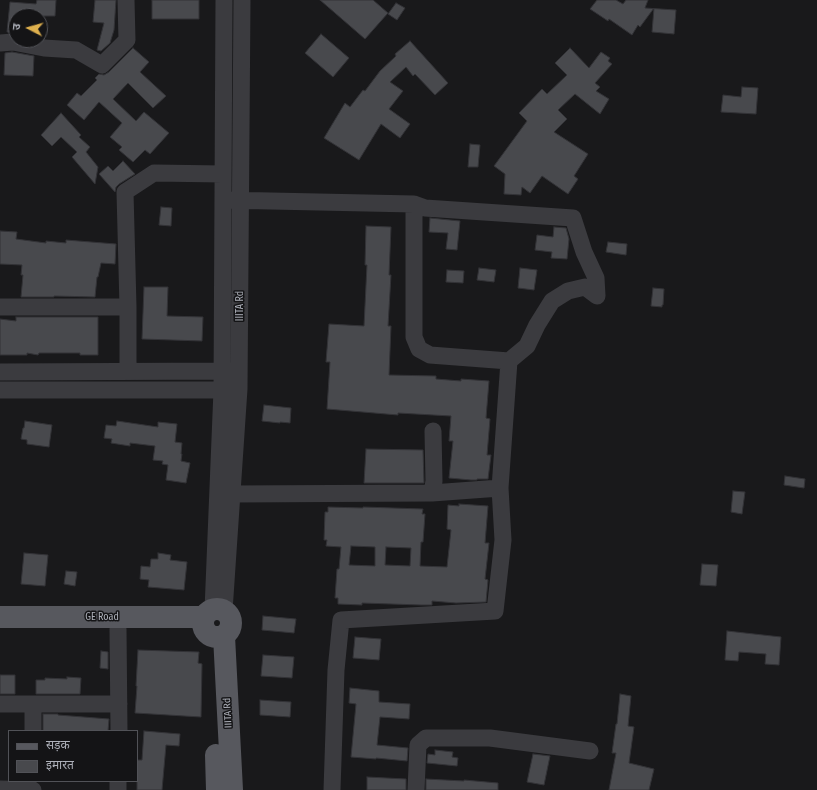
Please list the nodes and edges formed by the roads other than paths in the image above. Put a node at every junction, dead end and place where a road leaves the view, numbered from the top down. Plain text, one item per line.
1 (126, 0) edge
2 (224, 0) edge
3 (242, 0) edge
4 (0, 43) edge
5 (223, 174) junction
6 (223, 200) junction
7 (240, 201) junction
8 (414, 204) junction
9 (0, 306) edge
10 (128, 306) junction
11 (509, 361) junction
12 (222, 371) junction
13 (239, 371) junction
14 (0, 372) edge
15 (128, 372) junction
16 (0, 390) edge
17 (222, 390) junction
18 (239, 390) junction
19 (433, 431) dead end
20 (500, 488) junction
21 (232, 494) junction
22 (432, 494) junction
23 (0, 617) edge
24 (213, 623) junction
25 (0, 629) edge
26 (118, 629) junction
27 (0, 704) edge
28 (33, 704) junction
29 (119, 704) junction
30 (33, 730) edge
31 (119, 730) edge
32 (590, 751) dead end
33 (0, 789) edge
34 (33, 790) edge
35 (217, 790) edge
36 (232, 790) edge
37 (332, 790) edge
38 (416, 790) edge

1 - 4 street
2 - 5 street, IIITA Rd
3 - 7 street, IIITA Rd
5 - 6 street, IIITA Rd
5 - 10 street
6 - 7 street
6 - 12 street, IIITA Rd
7 - 8 street
7 - 13 street, IIITA Rd
8 - 11 street
8 - 11 street
9 - 10 street
10 - 15 street
11 - 20 street
12 - 13 street
12 - 15 street
12 - 17 street, IIITA Rd
13 - 18 street, IIITA Rd
14 - 15 street
16 - 17 street
17 - 18 street
17 - 24 street, IIITA Rd
18 - 21 street, IIITA Rd
19 - 22 street
20 - 22 street
20 - 37 street
21 - 22 street
21 - 24 street, IIITA Rd
23 - 24 main road, GE Road
24 - 26 main road, GE Road
24 - 35 main road, IIITA Rd
24 - 36 main road, IIITA Rd
25 - 26 main road, GE Road
26 - 29 street
27 - 28 street
28 - 29 street
28 - 30 street
29 - 31 street
32 - 38 street
33 - 34 street

